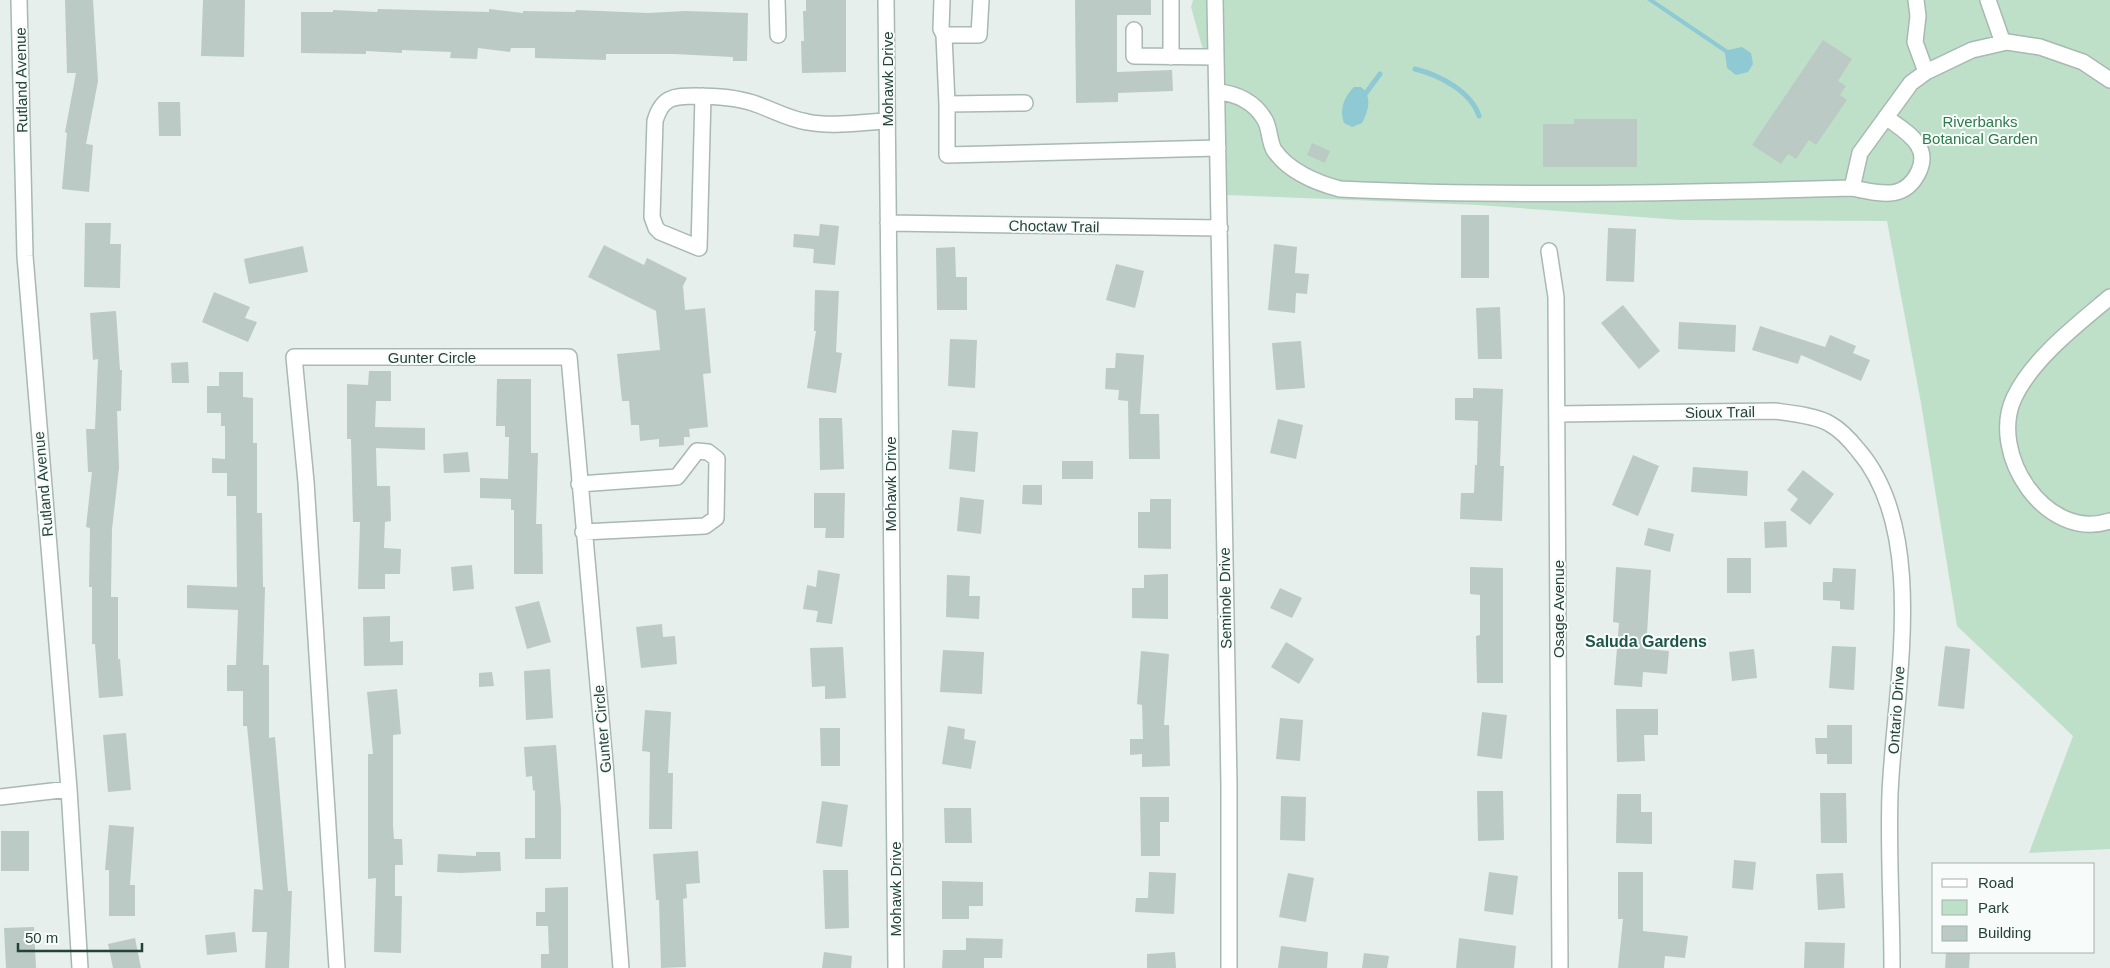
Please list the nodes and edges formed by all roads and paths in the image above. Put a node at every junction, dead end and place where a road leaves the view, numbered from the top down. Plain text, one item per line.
1 (19, 0) edge
2 (777, 0) edge
3 (886, 0) edge
4 (942, 0) edge
5 (981, 0) edge
6 (1171, 0) edge
7 (1215, 0) edge
8 (1916, 0) edge
9 (1988, 0) edge
10 (1134, 30) dead end
11 (942, 32) junction
12 (778, 35) dead end
13 (2003, 42) junction
14 (1171, 57) junction
15 (1216, 57) junction
16 (1926, 72) junction
17 (2110, 80) edge
18 (1217, 92) junction
19 (703, 96) junction
20 (1025, 103) dead end
21 (947, 104) junction
22 (1886, 117) junction
23 (887, 121) junction
24 (1218, 148) junction
25 (1852, 188) junction
26 (888, 223) junction
27 (1220, 228) junction
28 (1549, 251) dead end
29 (2110, 297) edge
30 (1557, 414) junction
31 (1866, 459) joint
32 (579, 484) junction
33 (2110, 521) edge
34 (583, 532) junction
35 (69, 789) junction
36 (0, 797) edge
37 (80, 968) edge
38 (338, 968) edge
39 (621, 968) edge
40 (896, 968) edge
41 (1229, 968) edge
42 (1560, 968) edge
43 (1892, 968) edge

1 - 35 street, Rutland Avenue
2 - 12 street
3 - 23 street, Mohawk Drive
4 - 11 street
5 - 11 street
6 - 14 street
7 - 15 street, Seminole Drive
8 - 16 street
9 - 13 street
10 - 14 street
11 - 21 street
13 - 16 street
13 - 17 street
14 - 15 street
15 - 18 street, Seminole Drive
16 - 22 street
18 - 24 street, Seminole Drive
18 - 25 street
19 - 19 street
19 - 23 street
20 - 21 street
21 - 24 street
22 - 25 street
22 - 25 street
23 - 26 street, Mohawk Drive
24 - 27 street, Seminole Drive
26 - 27 street, Choctaw Trail
26 - 40 street, Mohawk Drive
27 - 41 street, Seminole Drive
28 - 30 street, Osage Avenue
29 - 33 street
30 - 31 street, Sioux Trail
30 - 42 street, Osage Avenue
31 - 43 street, Ontario Drive
32 - 34 street, Gunter Circle
32 - 34 street
32 - 38 street, Gunter Circle
34 - 39 street, Gunter Circle
35 - 36 street
35 - 37 street, Rutland Avenue

